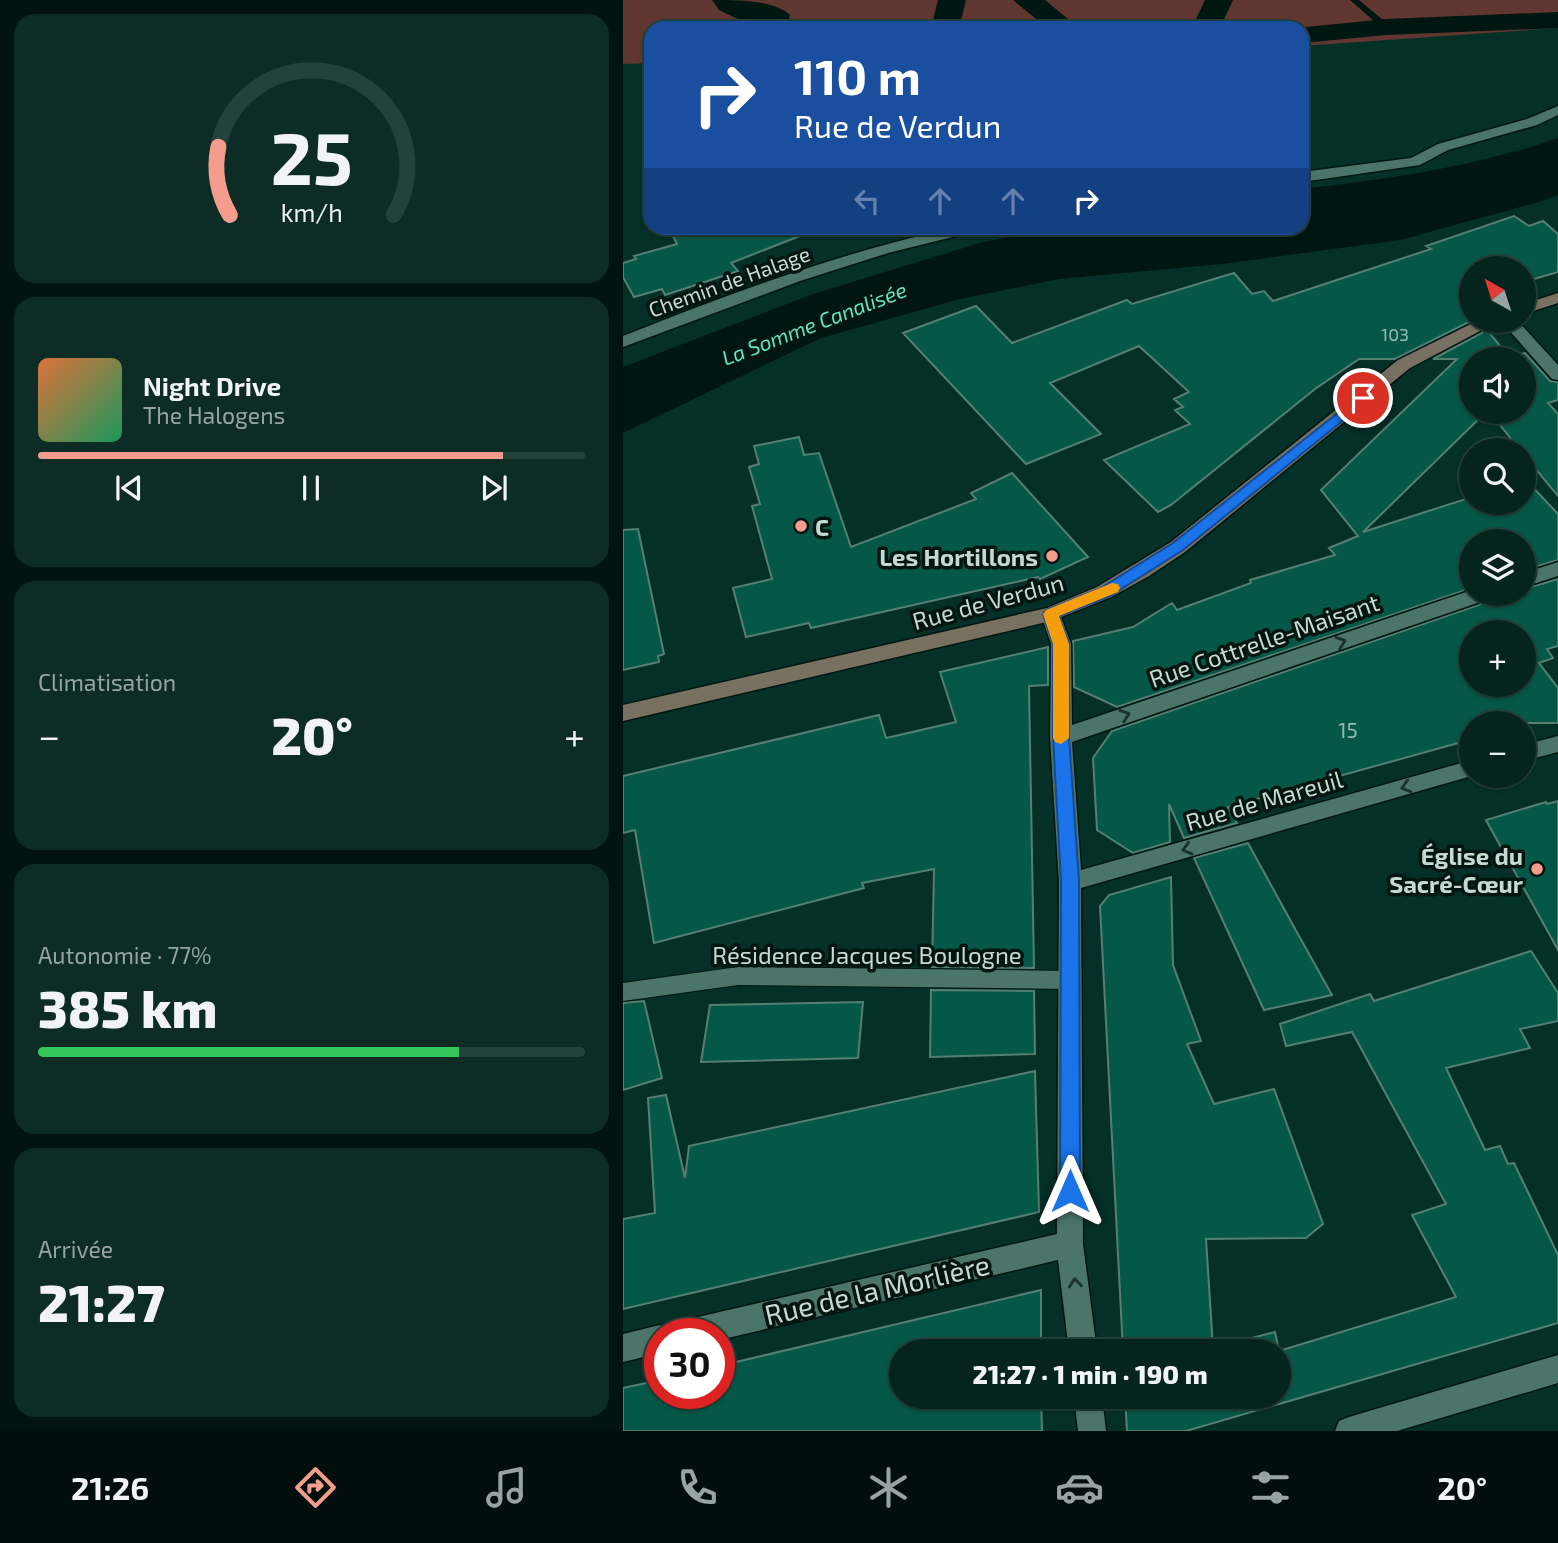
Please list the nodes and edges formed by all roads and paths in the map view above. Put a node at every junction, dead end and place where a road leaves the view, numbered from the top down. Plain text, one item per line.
1 (1558, 110) edge
2 (1309, 176) edge
3 (937, 235) edge
4 (1558, 298) edge
5 (1537, 305) edge
6 (1467, 333) edge
7 (1520, 333) edge
8 (623, 342) edge
9 (1558, 375) edge
10 (1558, 569) edge
11 (1536, 576) edge
12 (1459, 602) edge
13 (1051, 614) junction
14 (623, 713) edge
15 (1061, 737) junction
16 (1558, 744) edge
17 (1536, 750) edge
18 (1459, 772) edge
19 (1070, 881) junction
20 (1070, 980) junction
21 (623, 992) edge
22 (1070, 1244) junction
23 (735, 1322) edge
24 (1082, 1339) edge
25 (644, 1343) edge
26 (623, 1348) edge
27 (1558, 1369) edge
28 (1089, 1409) edge
29 (1092, 1431) edge
30 (1349, 1431) edge

1 - 2 street
3 - 8 street, Chemin de Halage
4 - 5 street
6 - 13 street, Rue de Verdun
7 - 9 street
10 - 11 street
15 -> 12 street, Rue Cottrelle-Maisant
13 - 14 street, Rue de Verdun
13 - 15 street
15 - 19 street
16 - 17 street
18 -> 19 street, Rue de Mareuil
19 - 20 street
20 - 21 lane, Résidence Jacques Boulogne
20 - 22 street
22 - 23 street, Rue de la Morlière
24 -> 22 street
25 - 26 street
27 - 30 street
28 - 29 street

